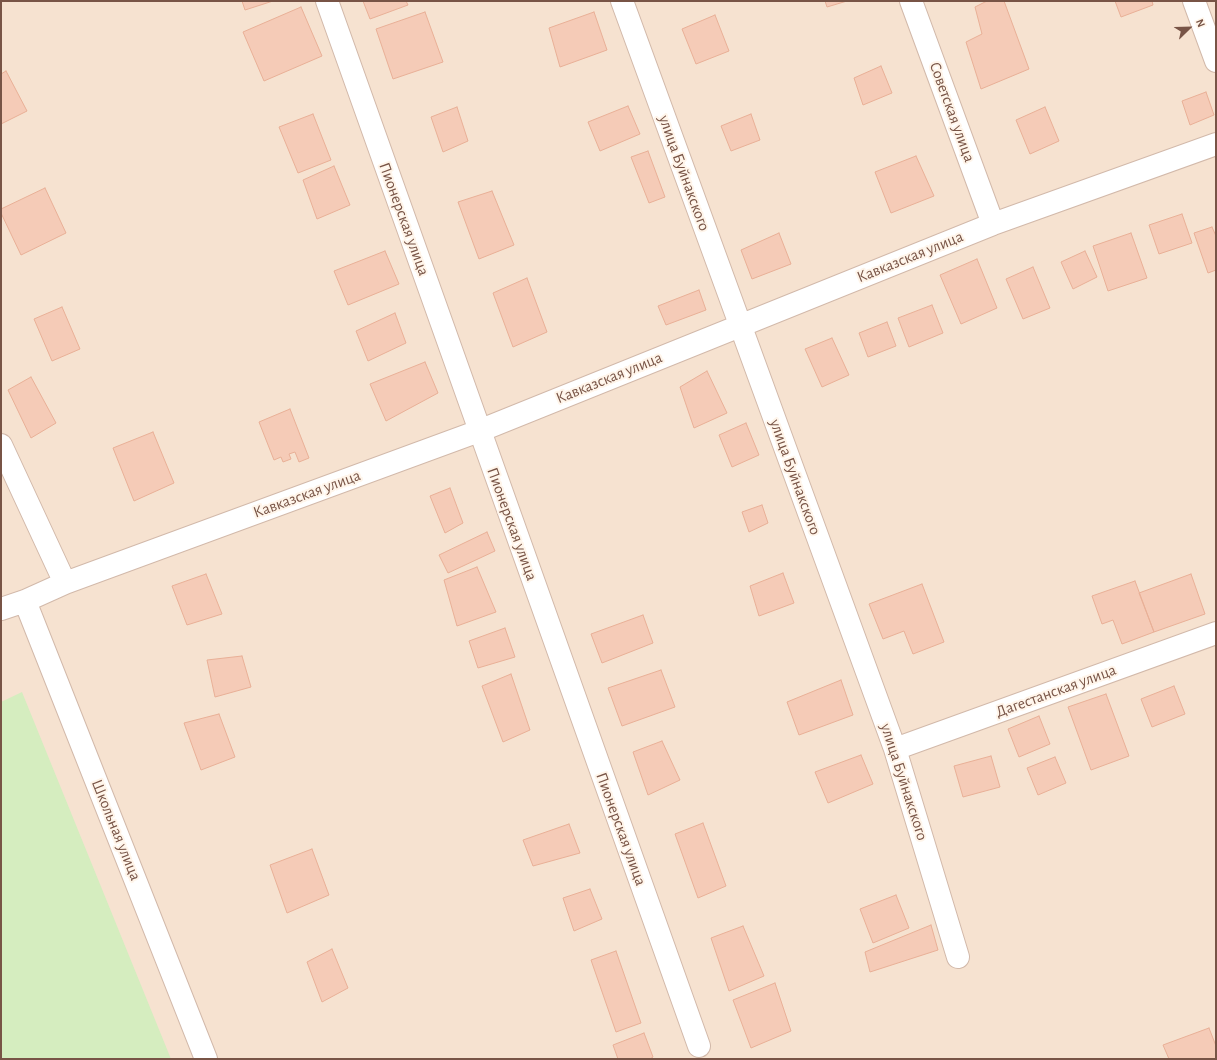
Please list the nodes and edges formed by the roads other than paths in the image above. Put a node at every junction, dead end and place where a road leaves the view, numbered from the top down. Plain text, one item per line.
1 (327, 1) edge
2 (622, 1) edge
3 (911, 1) edge
4 (1194, 1) edge
5 (1216, 61) edge
6 (1216, 144) edge
7 (993, 224) junction
8 (740, 325) junction
9 (479, 431) junction
10 (1, 445) edge
11 (65, 583) junction
12 (25, 601) junction
13 (1, 609) edge
14 (1216, 633) edge
15 (895, 750) junction
16 (958, 957) dead end
17 (699, 1046) dead end
18 (206, 1059) edge

1 - 9 street, Пионерская улица
2 - 8 street, улица Буйнакского
3 - 7 street, Советская улица
4 - 5 street
6 - 7 street, Кавказская улица
7 - 8 street, Кавказская улица
8 - 9 street, Кавказская улица
8 - 15 street, улица Буйнакского
9 - 11 street, Кавказская улица
9 - 17 street, Пионерская улица
10 - 11 street
11 - 12 street, Кавказская улица
12 - 13 street, Кавказская улица
12 - 18 street, Школьная улица
14 - 15 street, Дагестанская улица
15 - 16 street, улица Буйнакского

